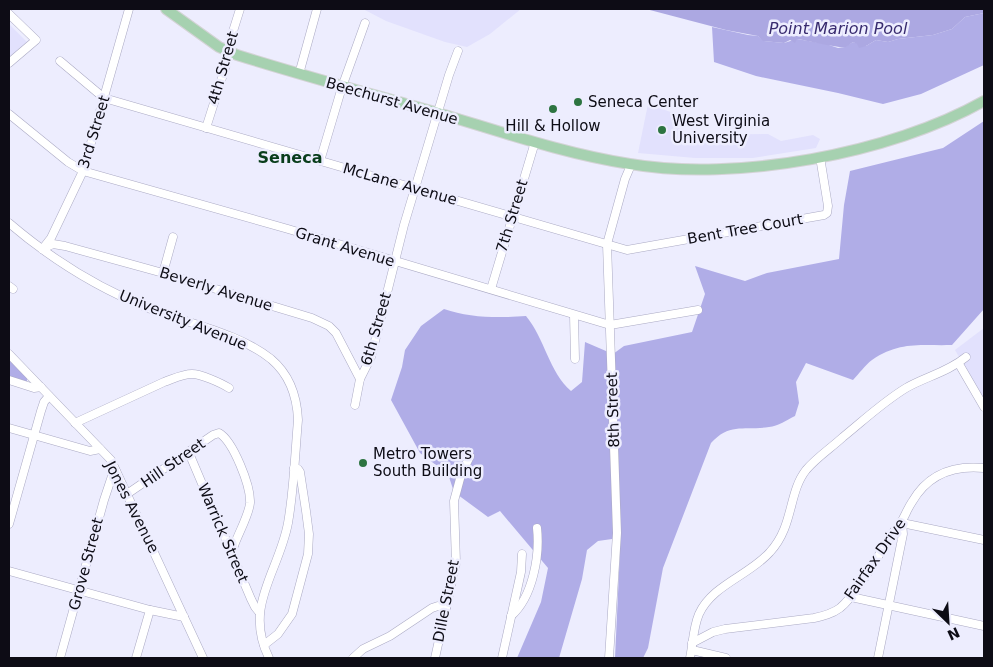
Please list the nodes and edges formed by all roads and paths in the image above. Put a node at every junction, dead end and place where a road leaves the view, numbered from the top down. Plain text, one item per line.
1 (129, 9) edge
2 (166, 9) edge
3 (240, 9) edge
4 (317, 9) edge
5 (9, 14) edge
6 (365, 23) dead end
7 (458, 51) dead end
8 (228, 52) junction
9 (60, 61) dead end
10 (9, 63) edge
11 (299, 74) junction
12 (342, 87) junction
13 (104, 98) junction
14 (984, 101) edge
15 (438, 113) junction
16 (9, 114) edge
17 (206, 128) junction
18 (535, 142) junction
19 (820, 157) junction
20 (320, 161) junction
21 (631, 165) junction
22 (83, 171) junction
23 (416, 189) junction
24 (512, 216) junction
25 (9, 223) edge
26 (173, 237) dead end
27 (607, 244) junction
28 (42, 249) junction
29 (395, 262) junction
30 (163, 273) junction
31 (491, 290) junction
32 (698, 310) dead end
33 (574, 315) junction
34 (610, 326) junction
35 (9, 354) edge
36 (966, 357) dead end
37 (575, 359) dead end
38 (959, 364) junction
39 (360, 379) junction
40 (9, 380) edge
41 (41, 387) junction
42 (229, 388) dead end
43 (49, 396) junction
44 (355, 405) dead end
45 (984, 407) edge
46 (75, 423) junction
47 (9, 428) edge
48 (34, 435) junction
49 (100, 448) junction
50 (189, 453) junction
51 (470, 456) dead end
52 (294, 468) junction
53 (984, 468) edge
54 (116, 470) junction
55 (127, 494) junction
56 (902, 523) junction
57 (9, 524) edge
58 (537, 528) dead end
59 (984, 540) edge
60 (230, 549) junction
61 (522, 554) dead end
62 (9, 571) edge
63 (79, 591) junction
64 (851, 597) junction
65 (889, 607) junction
66 (446, 608) junction
67 (150, 610) junction
68 (259, 612) junction
69 (511, 616) junction
70 (184, 617) junction
71 (984, 626) edge
72 (264, 645) junction
73 (691, 651) edge
74 (60, 658) edge
75 (136, 658) edge
76 (203, 658) edge
77 (268, 658) edge
78 (353, 658) edge
79 (435, 658) edge
80 (502, 658) edge
81 (609, 658) edge
82 (726, 658) edge
83 (878, 658) edge

1 - 13 street, 3rd Street
2 - 8 main road, Beechurst Avenue
3 - 8 street, 4th Street
4 - 11 street
5 - 10 street
6 - 12 street
7 - 15 street, 6th Street
8 - 11 main road, Beechurst Avenue
8 - 17 street, 4th Street
9 - 13 street, McLane Avenue
11 - 12 main road, Beechurst Avenue
12 - 15 main road, Beechurst Avenue
12 - 20 street
13 - 17 street, McLane Avenue
13 - 22 street, 3rd Street
14 - 19 main road, Beechurst Avenue
15 - 18 main road, Beechurst Avenue
15 - 23 street, 6th Street
16 - 22 street, Grant Avenue
17 - 20 street, McLane Avenue
18 - 21 main road, Beechurst Avenue
18 - 24 street, 7th Street
19 - 21 main road, Beechurst Avenue
19 - 27 street, Bent Tree Court
20 - 23 street, McLane Avenue
21 - 27 street, 8th Street
22 - 28 street, 3rd Street
22 - 29 street, Grant Avenue
23 - 24 street, McLane Avenue
23 - 29 street, 6th Street
24 - 27 street, McLane Avenue
24 - 31 street, 7th Street
25 - 28 street, University Avenue
26 - 30 street
27 - 34 street, 8th Street
28 - 30 street, Beverly Avenue
28 - 52 street, University Avenue
29 - 31 street, Grant Avenue
29 - 39 street, 6th Street
30 - 39 street, Beverly Avenue
31 - 33 street, Grant Avenue
32 - 34 street, Grant Avenue
33 - 34 street, Grant Avenue
33 - 37 street
34 - 81 street, 8th Street
35 - 41 street, Jones Avenue
36 - 38 street
38 - 45 street
38 - 73 street
39 - 44 street, 6th Street
40 - 41 street
41 - 43 street, Jones Avenue
42 - 46 street
43 - 46 street, Jones Avenue
43 - 48 street
46 - 49 street, Jones Avenue
47 - 48 street
48 - 49 street
48 - 57 street
49 - 54 street, Jones Avenue
50 - 55 street, Hill Street
50 - 60 street, Warrick Street
50 - 60 street, Hill Street
51 - 66 street, Dille Street
52 - 68 street, University Avenue
52 - 72 street
53 - 56 street, Fairfax Drive
54 - 55 street, Jones Avenue
54 - 63 street, Grove Street
55 - 70 street, Jones Avenue
56 - 59 street
56 - 64 street, Fairfax Drive
56 - 65 street
58 - 69 street
60 - 68 street, Warrick Street
61 - 69 street
62 - 63 street
63 - 67 street
63 - 74 street, Grove Street
64 - 65 street
64 - 73 street, Fairfax Drive
65 - 71 street
65 - 83 street
66 - 78 street
66 - 79 street, Dille Street
67 - 70 street
67 - 75 street
68 - 72 street, University Avenue
69 - 80 street
70 - 76 street, Jones Avenue
72 - 77 street, University Avenue
73 - 82 street

